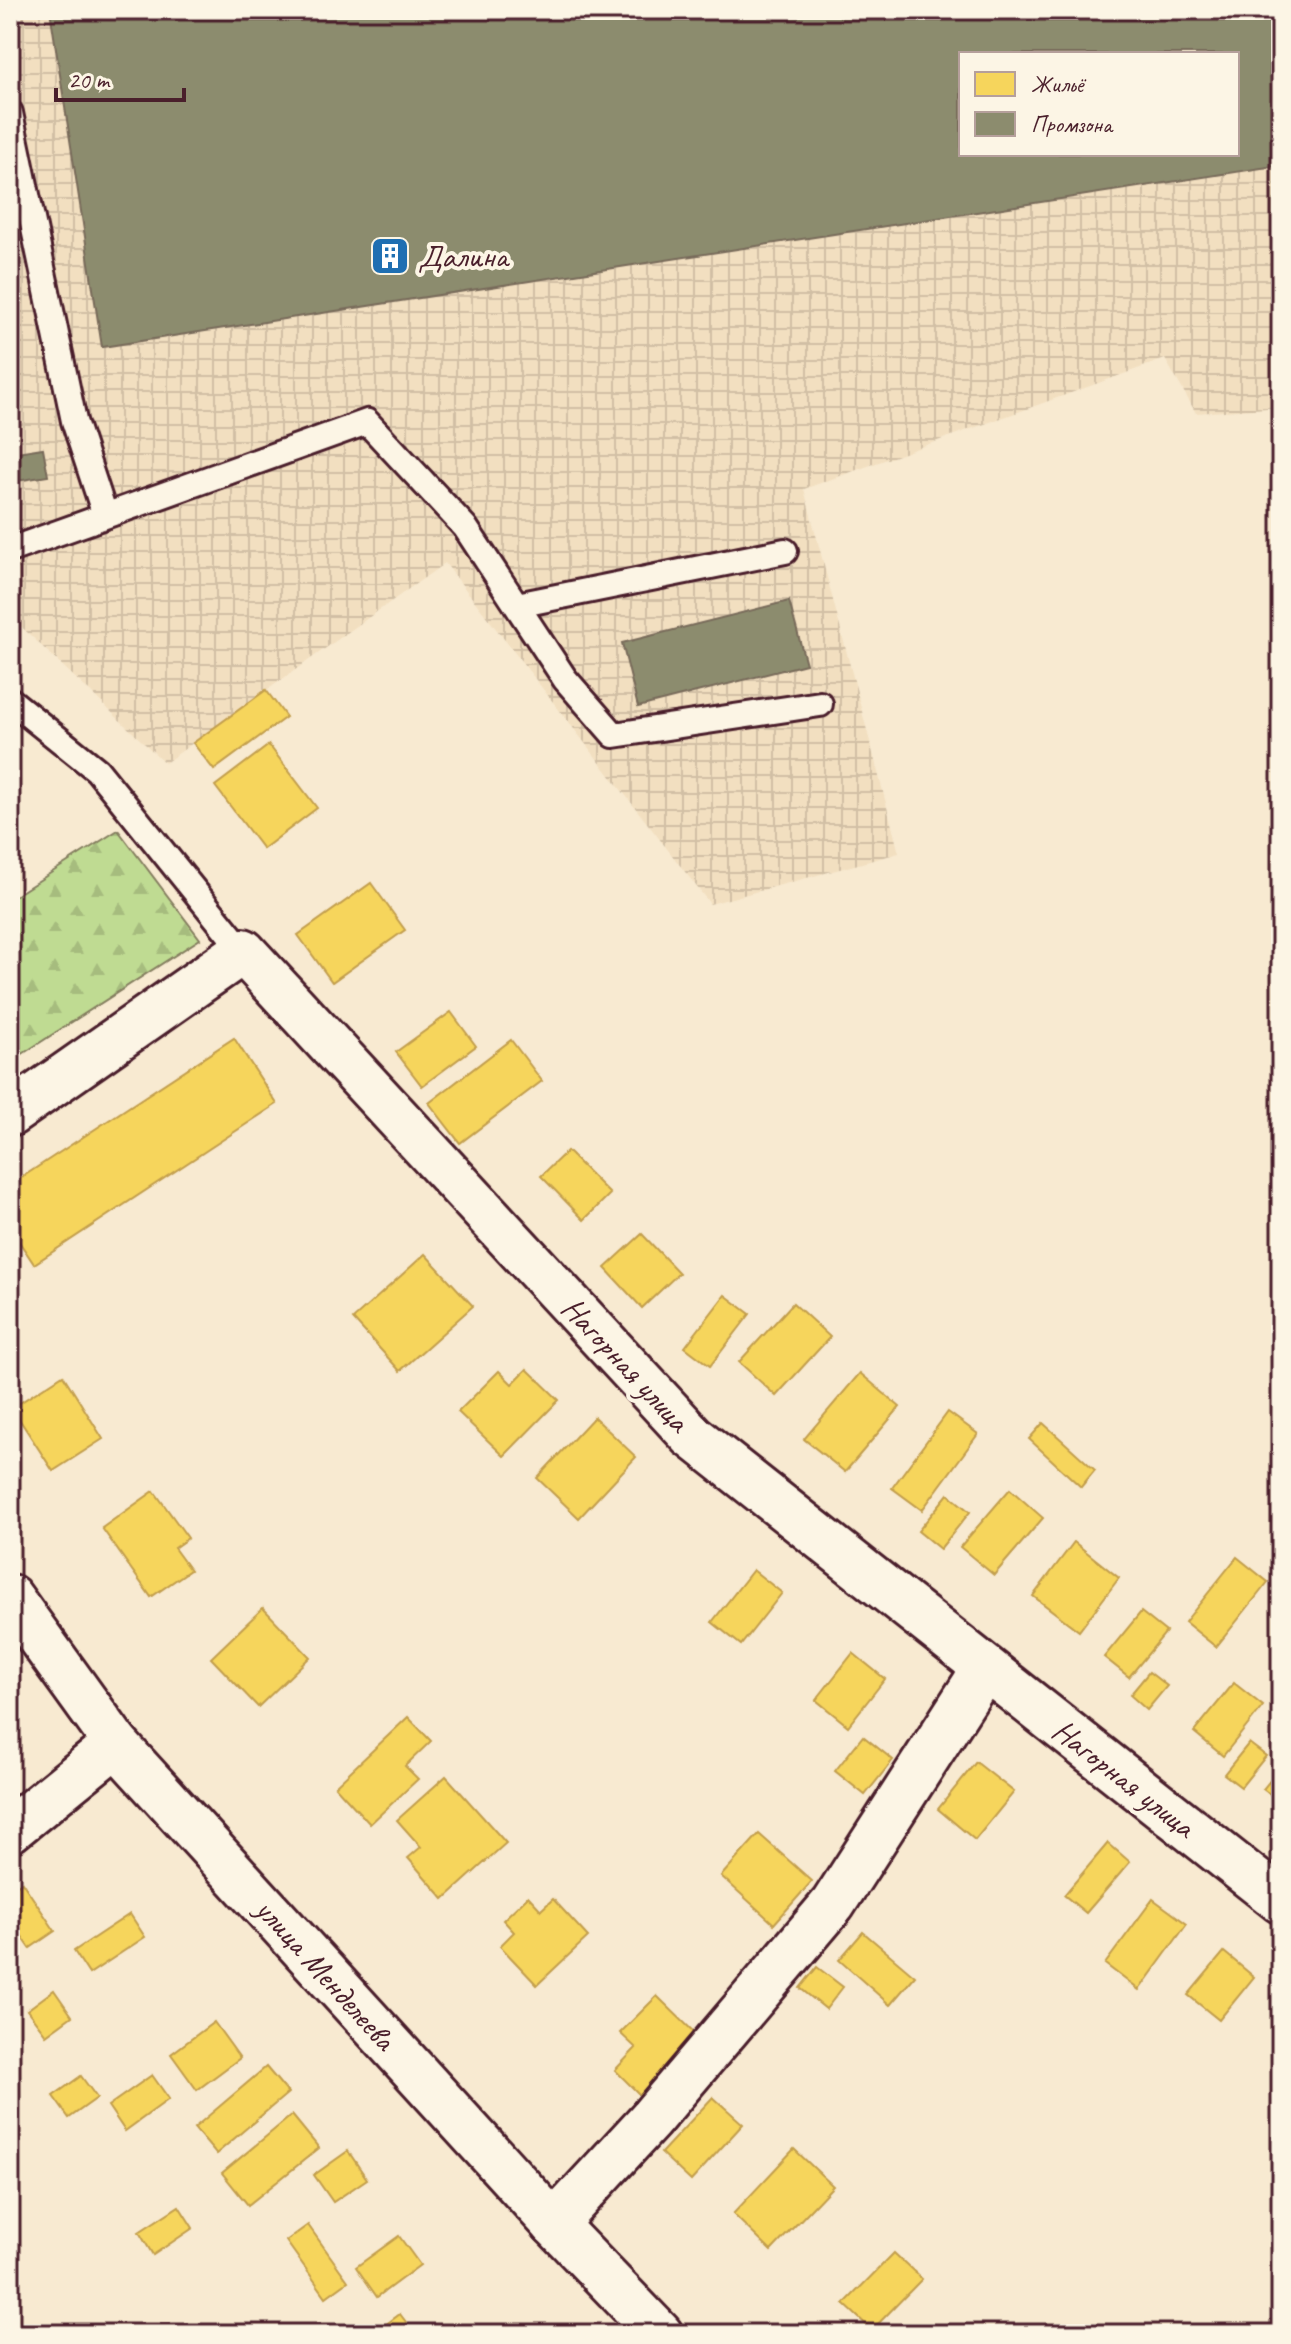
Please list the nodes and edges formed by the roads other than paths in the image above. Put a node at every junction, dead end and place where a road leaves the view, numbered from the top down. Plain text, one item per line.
1 (10, 113) edge
2 (105, 515) junction
3 (10, 550) edge
4 (785, 551) dead end
5 (517, 605) junction
6 (10, 700) edge
7 (820, 704) dead end
8 (243, 951) junction
9 (10, 1114) edge
10 (10, 1597) edge
11 (985, 1668) junction
12 (116, 1744) junction
13 (10, 1830) edge
14 (1281, 1901) edge
15 (554, 2224) junction
16 (660, 2334) edge

1 - 2 lane
2 - 3 lane
2 - 5 lane
4 - 5 lane
5 - 7 lane
6 - 8 lane
8 - 9 street
8 - 11 street, Нагорная улица
10 - 12 street, улица Менделеева
11 - 14 street, Нагорная улица
11 - 15 street
12 - 13 street
12 - 15 street, улица Менделеева
15 - 16 street, улица Менделеева

